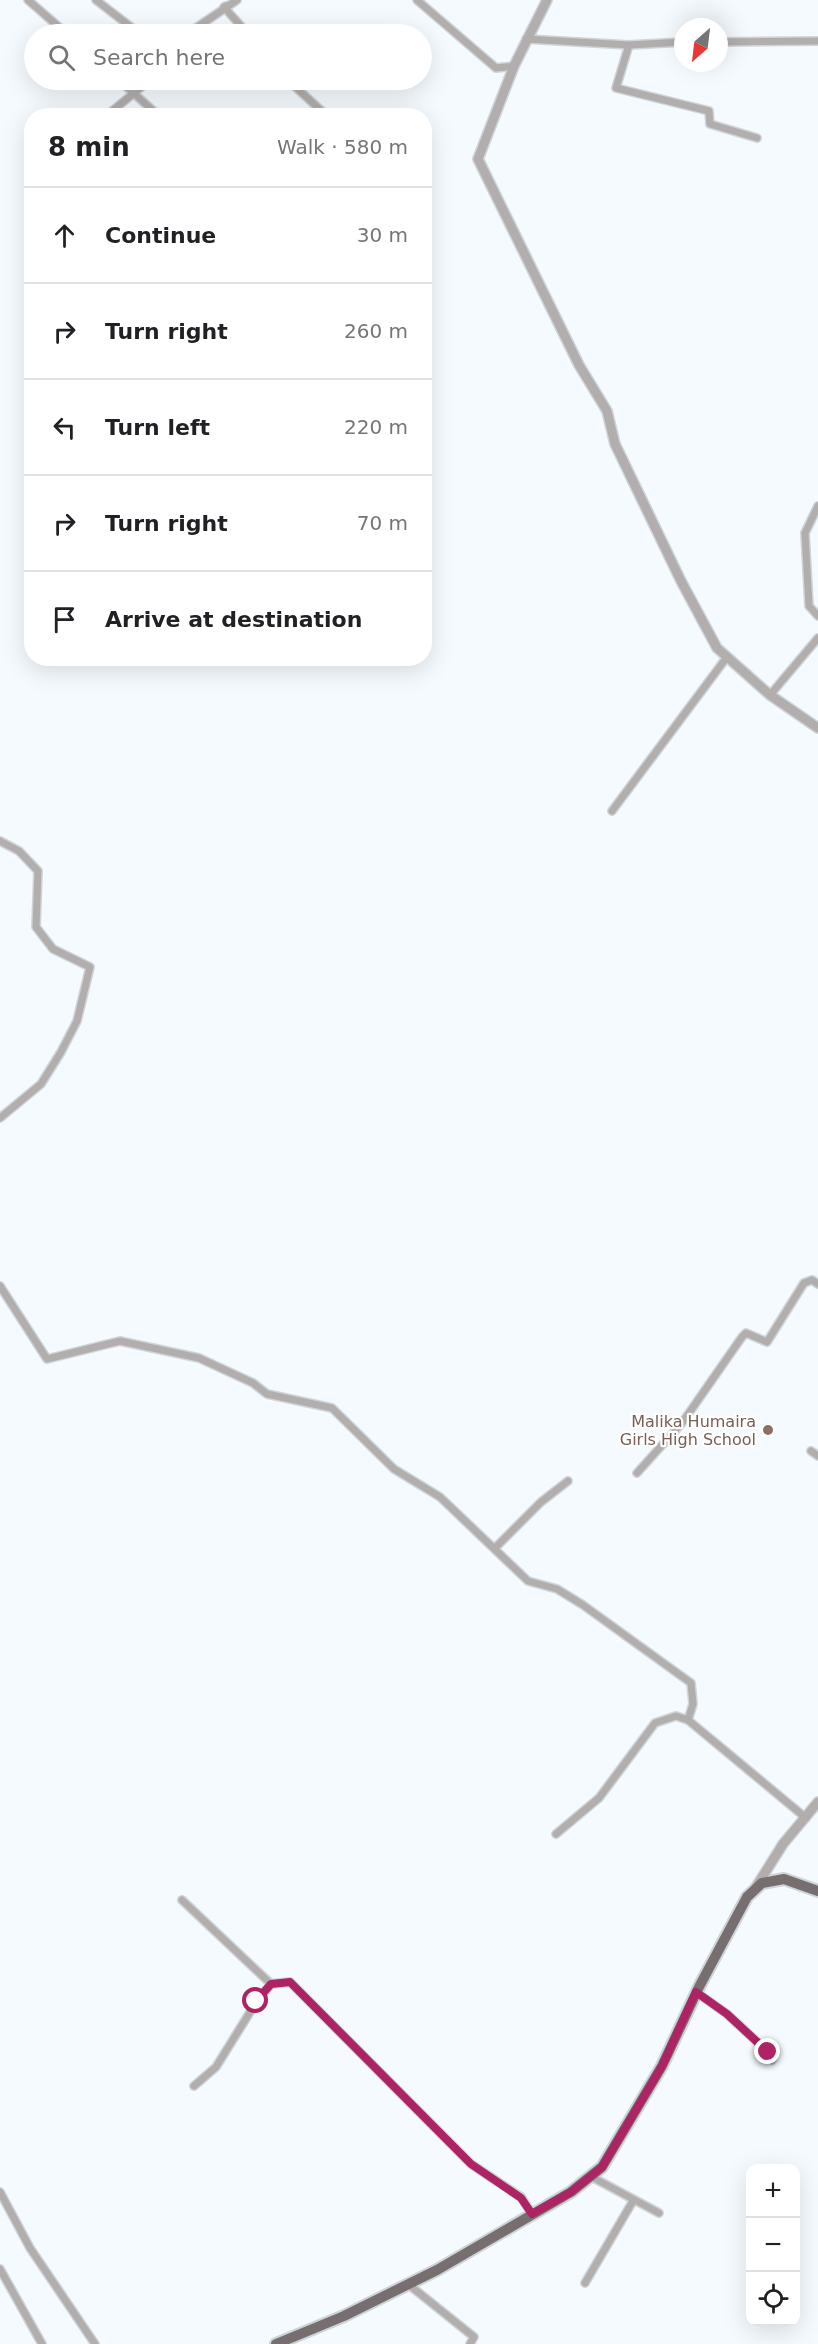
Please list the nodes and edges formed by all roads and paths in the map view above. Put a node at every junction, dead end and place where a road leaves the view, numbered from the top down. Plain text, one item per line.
1 (28, 0) edge
2 (96, 0) edge
3 (417, 0) edge
4 (547, 0) edge
5 (233, 1) edge
6 (224, 7) junction
7 (56, 24) edge
8 (127, 24) edge
9 (201, 24) edge
10 (239, 24) edge
11 (526, 39) junction
12 (818, 41) edge
13 (674, 42) edge
14 (728, 42) edge
15 (629, 45) junction
16 (514, 66) junction
17 (130, 90) edge
18 (138, 90) edge
19 (299, 90) edge
20 (134, 93) junction
21 (116, 108) edge
22 (150, 108) edge
23 (318, 108) edge
24 (757, 138) dead end
25 (818, 506) edge
26 (818, 616) edge
27 (818, 638) edge
28 (727, 657) junction
29 (770, 695) junction
30 (818, 728) edge
31 (612, 811) dead end
32 (0, 841) edge
33 (0, 1118) edge
34 (818, 1284) edge
35 (0, 1286) edge
36 (810, 1451) dead end
37 (818, 1456) edge
38 (637, 1473) dead end
39 (568, 1480) dead end
40 (495, 1548) junction
41 (688, 1720) junction
42 (818, 1802) edge
43 (806, 1818) junction
44 (556, 1834) dead end
45 (755, 1890) junction
46 (818, 1891) edge
47 (182, 1900) dead end
48 (271, 1984) junction
49 (696, 1992) junction
50 (772, 2060) dead end
51 (194, 2086) dead end
52 (590, 2176) junction
53 (0, 2192) edge
54 (633, 2201) junction
55 (659, 2213) dead end
56 (532, 2214) junction
57 (0, 2269) edge
58 (585, 2283) dead end
59 (408, 2284) junction
60 (42, 2344) edge
61 (95, 2344) edge
62 (276, 2344) edge
63 (470, 2344) edge

1 - 7 street
2 - 8 street
3 - 16 street
4 - 11 street
5 - 6 street
6 - 9 street
6 - 10 street
11 - 15 street
11 - 16 street
12 - 14 street
13 - 15 street
15 - 24 street
16 - 28 street
17 - 20 street
18 - 20 street
19 - 23 street
20 - 21 street
20 - 22 street
25 - 26 street
27 - 29 street
28 - 29 street
28 - 31 street
29 - 30 street
32 - 33 street
34 - 38 street
35 - 40 street
36 - 37 street
39 - 40 street
40 - 41 street
41 - 43 street
41 - 44 street
42 - 43 street
43 - 45 street
45 - 46 main road
45 - 49 main road
47 - 48 street
48 - 51 street
48 - 56 street
49 - 50 street
49 - 52 main road
52 - 54 street
52 - 56 main road
53 - 61 street
54 - 55 street
54 - 58 street
56 - 59 main road
57 - 60 street
59 - 62 main road
59 - 63 street

